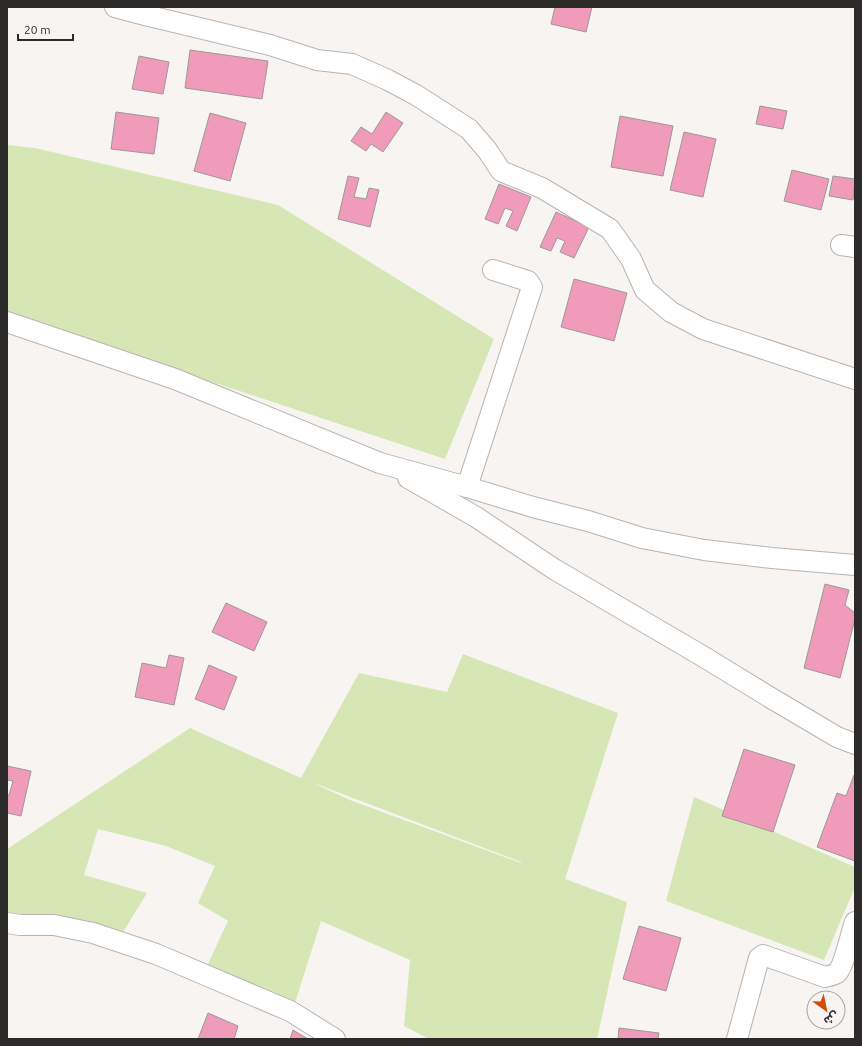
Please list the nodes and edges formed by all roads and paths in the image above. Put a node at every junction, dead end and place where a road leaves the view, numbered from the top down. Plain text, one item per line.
1 (115, 7) edge
2 (493, 270) dead end
3 (7, 322) edge
4 (855, 379) edge
5 (380, 463) junction
6 (467, 487) junction
7 (855, 565) edge
8 (855, 744) edge
9 (855, 922) edge
10 (7, 923) edge
11 (335, 1039) edge
12 (737, 1039) edge

1 - 4 street
2 - 6 street
3 - 5 street
5 - 6 street
5 - 8 street
6 - 7 street
9 - 12 street
10 - 11 street

